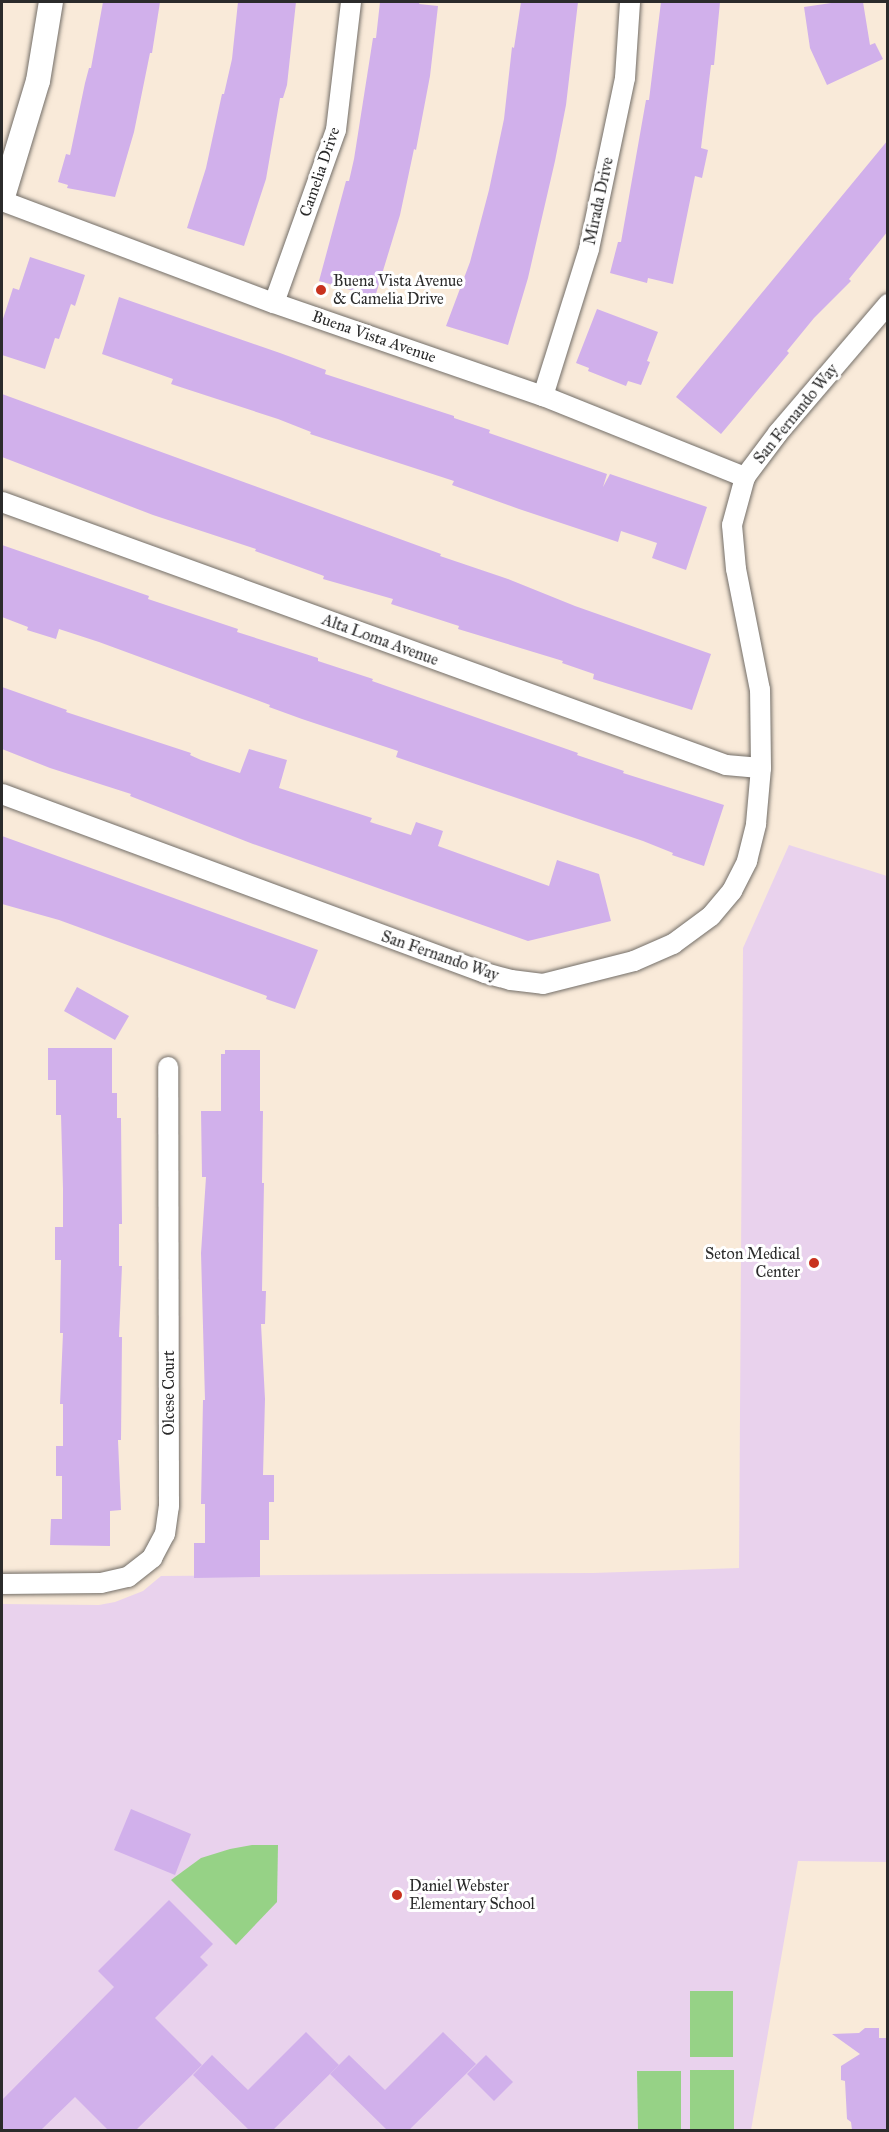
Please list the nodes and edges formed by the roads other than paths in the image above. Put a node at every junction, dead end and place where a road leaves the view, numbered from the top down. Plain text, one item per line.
1 (51, 2) edge
2 (351, 2) edge
3 (630, 2) edge
4 (2, 201) edge
5 (274, 303) junction
6 (888, 304) edge
7 (543, 396) junction
8 (745, 477) junction
9 (2, 501) edge
10 (761, 768) junction
11 (2, 794) edge
12 (168, 1067) dead end
13 (2, 1584) edge

1 - 4 street
2 - 5 street, Camelia Drive
3 - 7 street, Mirada Drive
4 - 5 street, Buena Vista Avenue
5 - 7 street, Buena Vista Avenue
6 - 8 street, San Fernando Way
7 - 8 street, Buena Vista Avenue
8 - 10 street, San Fernando Way
9 - 10 street, Alta Loma Avenue
10 - 11 street, San Fernando Way
12 - 13 street, Olcese Court

